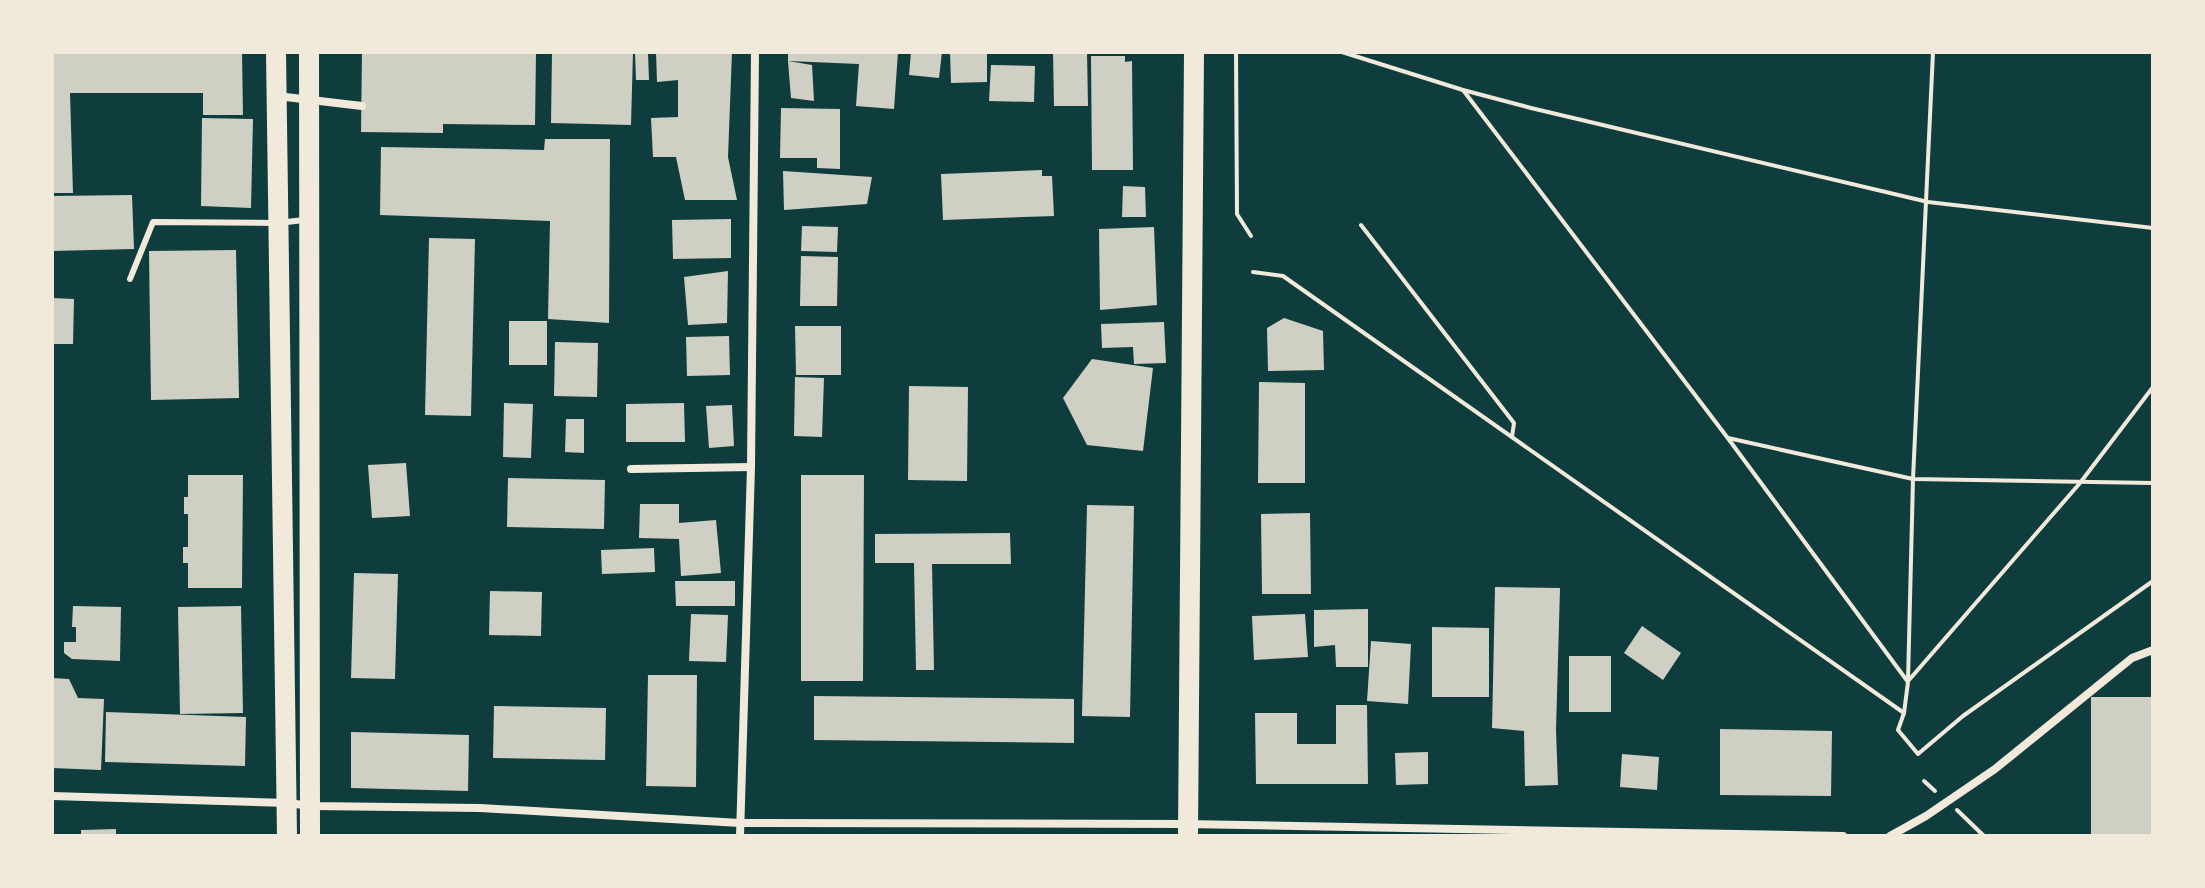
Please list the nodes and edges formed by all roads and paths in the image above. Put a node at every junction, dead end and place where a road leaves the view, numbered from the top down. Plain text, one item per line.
1 (276, 52) edge
2 (309, 52) edge
3 (755, 52) edge
4 (1194, 52) edge
5 (1236, 52) edge
6 (1342, 52) edge
7 (1933, 52) edge
8 (1463, 90) junction
9 (277, 96) junction
10 (309, 99) junction
11 (362, 106) dead end
12 (1928, 202) junction
13 (308, 220) junction
14 (278, 223) junction
15 (1361, 225) dead end
16 (2153, 228) edge
17 (1251, 236) dead end
18 (1253, 272) dead end
19 (130, 279) dead end
20 (2153, 387) edge
21 (1512, 437) junction
22 (1727, 437) junction
23 (751, 467) junction
24 (631, 469) dead end
25 (1913, 479) junction
26 (2080, 483) junction
27 (2153, 483) edge
28 (2153, 581) edge
29 (2153, 650) edge
30 (1908, 682) junction
31 (1904, 713) junction
32 (52, 796) edge
33 (288, 803) junction
34 (311, 806) junction
35 (740, 823) junction
36 (1188, 831) edge
37 (1979, 831) dead end
38 (287, 836) edge
39 (310, 836) edge
40 (740, 836) edge
41 (1843, 836) edge
42 (1890, 836) edge
43 (1984, 836) edge

1 - 9 main road
2 - 10 main road
3 - 23 street
4 - 36 main road
5 - 17 path
6 - 8 path
7 - 12 path
8 - 12 path
8 - 22 path
9 - 10 street
9 - 14 main road
10 - 11 street
10 - 13 main road
12 - 16 path
12 - 25 path
13 - 14 lane
13 - 34 main road
14 - 19 lane
14 - 33 main road
15 - 21 path
18 - 21 path
20 - 26 path
21 - 31 path
22 - 25 path
22 - 30 path
23 - 24 street
23 - 35 street
25 - 26 path
25 - 30 path
26 - 27 path
26 - 30 path
28 - 31 path
29 - 42 street
30 - 31 path
32 - 33 street
33 - 34 street
33 - 38 main road
34 - 35 street
34 - 39 main road
35 - 36 street
35 - 40 street
36 - 41 street
37 - 43 path

